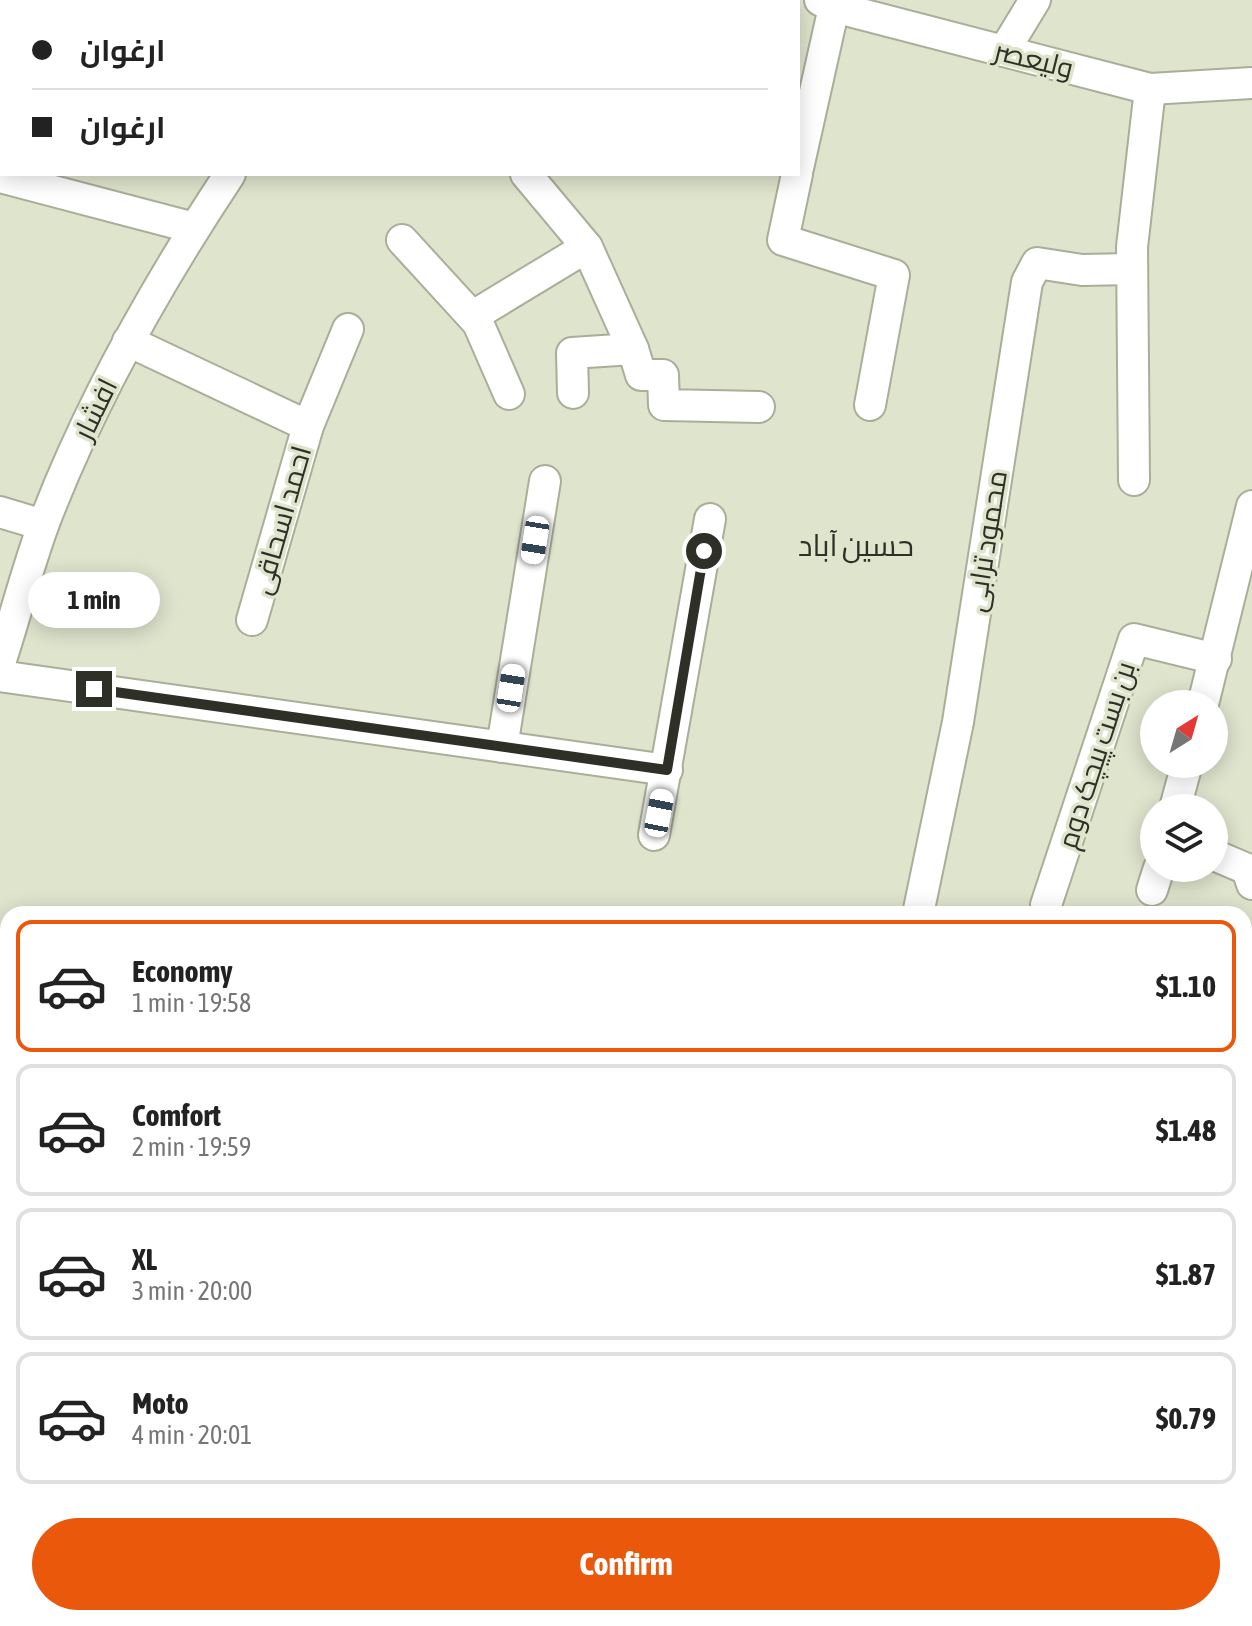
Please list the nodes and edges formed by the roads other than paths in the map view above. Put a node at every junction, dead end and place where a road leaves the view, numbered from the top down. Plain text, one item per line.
1 (1035, 0) edge
2 (827, 3) edge
3 (1004, 51) junction
4 (1252, 83) edge
5 (1150, 89) junction
6 (800, 157) edge
7 (229, 176) edge
8 (528, 176) edge
9 (797, 176) edge
10 (0, 177) edge
11 (194, 228) junction
12 (402, 240) dead end
13 (587, 247) junction
14 (1132, 269) junction
15 (478, 323) junction
16 (348, 329) dead end
17 (128, 341) junction
18 (633, 349) junction
19 (573, 393) dead end
20 (509, 394) dead end
21 (870, 405) dead end
22 (759, 407) dead end
23 (308, 426) junction
24 (1134, 480) dead end
25 (545, 481) dead end
26 (1252, 506) edge
27 (0, 512) edge
28 (710, 519) dead end
29 (43, 525) junction
30 (252, 620) dead end
31 (1216, 659) junction
32 (0, 663) edge
33 (0, 676) edge
34 (1207, 690) edge
35 (502, 747) junction
36 (667, 770) junction
37 (654, 835) dead end
38 (1228, 861) edge
39 (1252, 884) edge
40 (1046, 905) dead end
41 (920, 906) edge

1 - 3 street
2 - 3 street, ولیعصر
2 - 6 street
3 - 5 street, ولیعصر
4 - 5 street, ولیعصر
5 - 14 street
7 - 11 street, افشار
8 - 13 street
9 - 21 street
10 - 11 street
11 - 17 street, افشار
12 - 15 street
13 - 15 street
13 - 18 street
14 - 24 street
14 - 41 street, محمود ترابی
15 - 20 street
16 - 23 street
17 - 23 street, احمد اسحاقی
17 - 29 street, افشار
18 - 19 street
18 - 22 street
23 - 30 street, احمد اسحاقی
25 - 35 street
26 - 31 street
27 - 29 street
28 - 36 street
29 - 32 street, افشار
31 - 34 street
31 - 40 street, بن بست پیچک دوم
33 - 35 street
35 - 36 street
36 - 37 street
38 - 39 street

